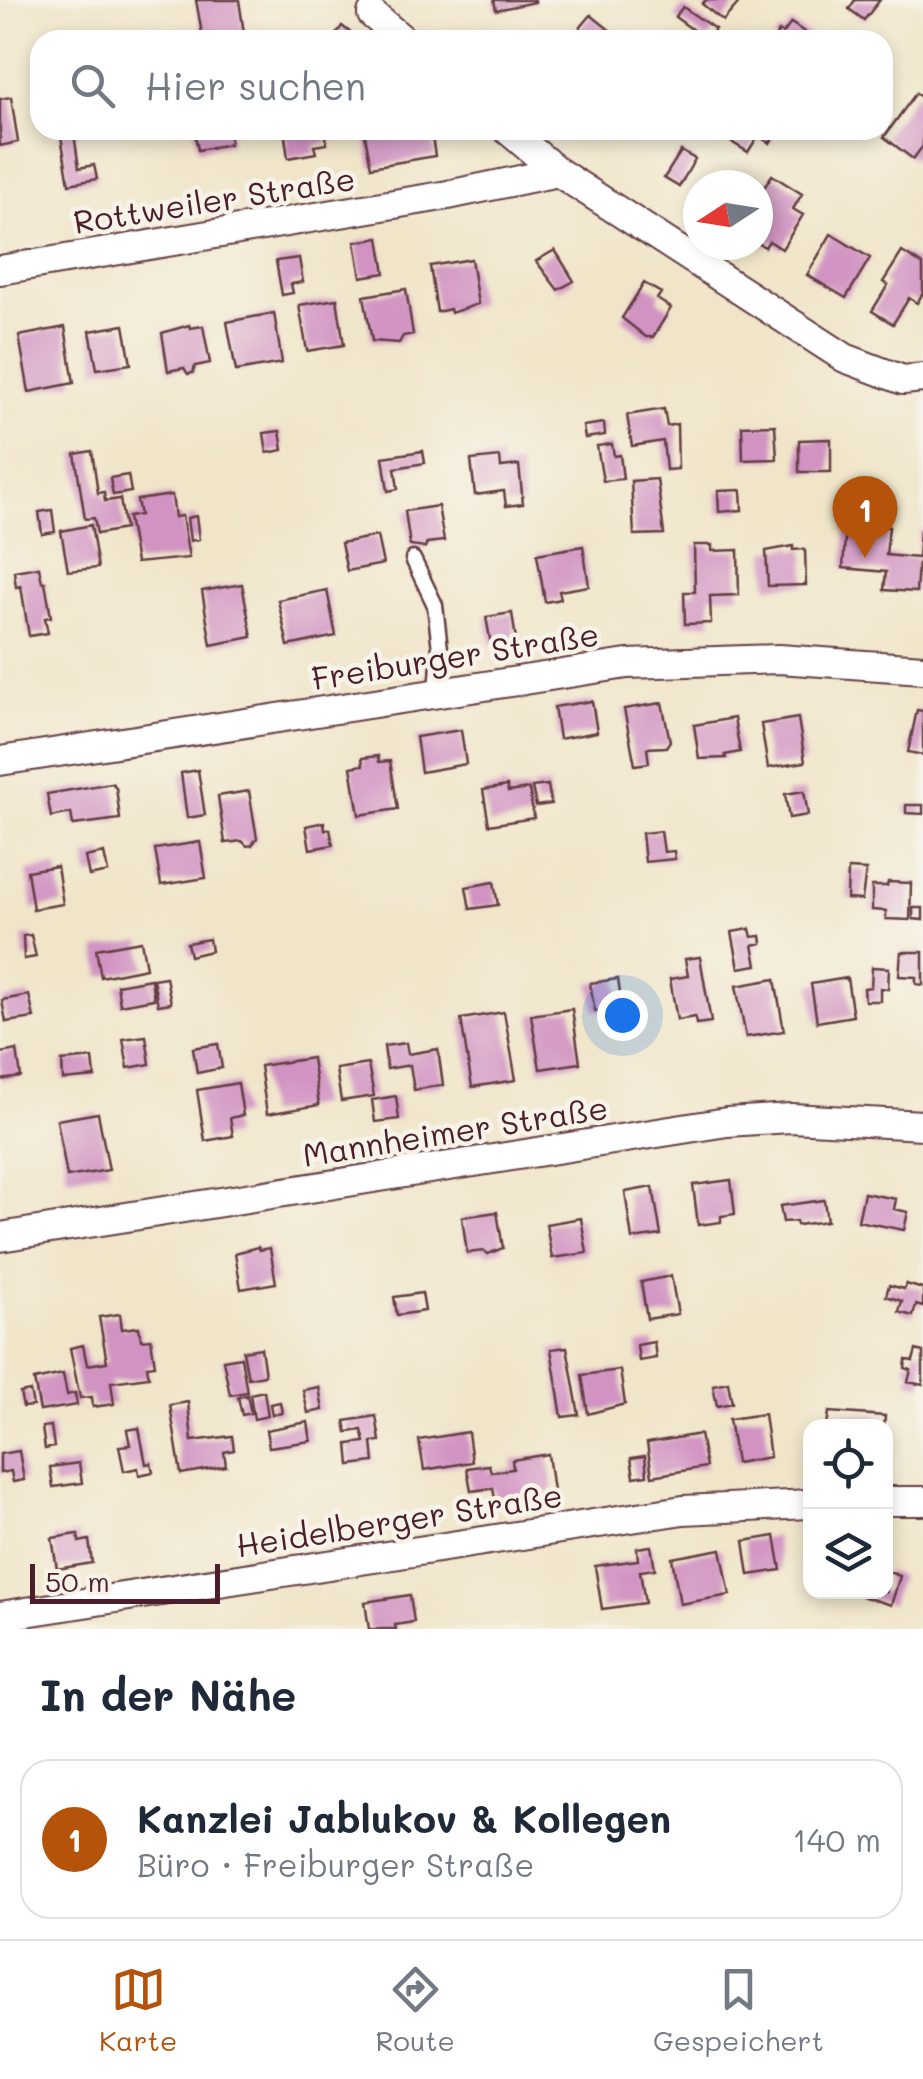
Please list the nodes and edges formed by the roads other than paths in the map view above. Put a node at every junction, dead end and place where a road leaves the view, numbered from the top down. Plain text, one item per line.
1 (372, 14) dead end
2 (390, 30) edge
3 (520, 140) edge
4 (558, 172) junction
5 (0, 270) edge
6 (923, 378) edge
7 (414, 559) dead end
8 (923, 670) edge
9 (437, 694) junction
10 (0, 761) edge
11 (923, 1125) edge
12 (0, 1237) edge
13 (893, 1501) edge
14 (923, 1501) edge
15 (803, 1504) edge
16 (0, 1616) edge

1 - 2 street
3 - 4 street
4 - 5 street, Rottweiler Straße
4 - 6 street
7 - 9 lane
8 - 9 street, Freiburger Straße
9 - 10 street, Freiburger Straße
11 - 12 street, Mannheimer Straße
13 - 14 street
15 - 16 street, Heidelberger Straße

